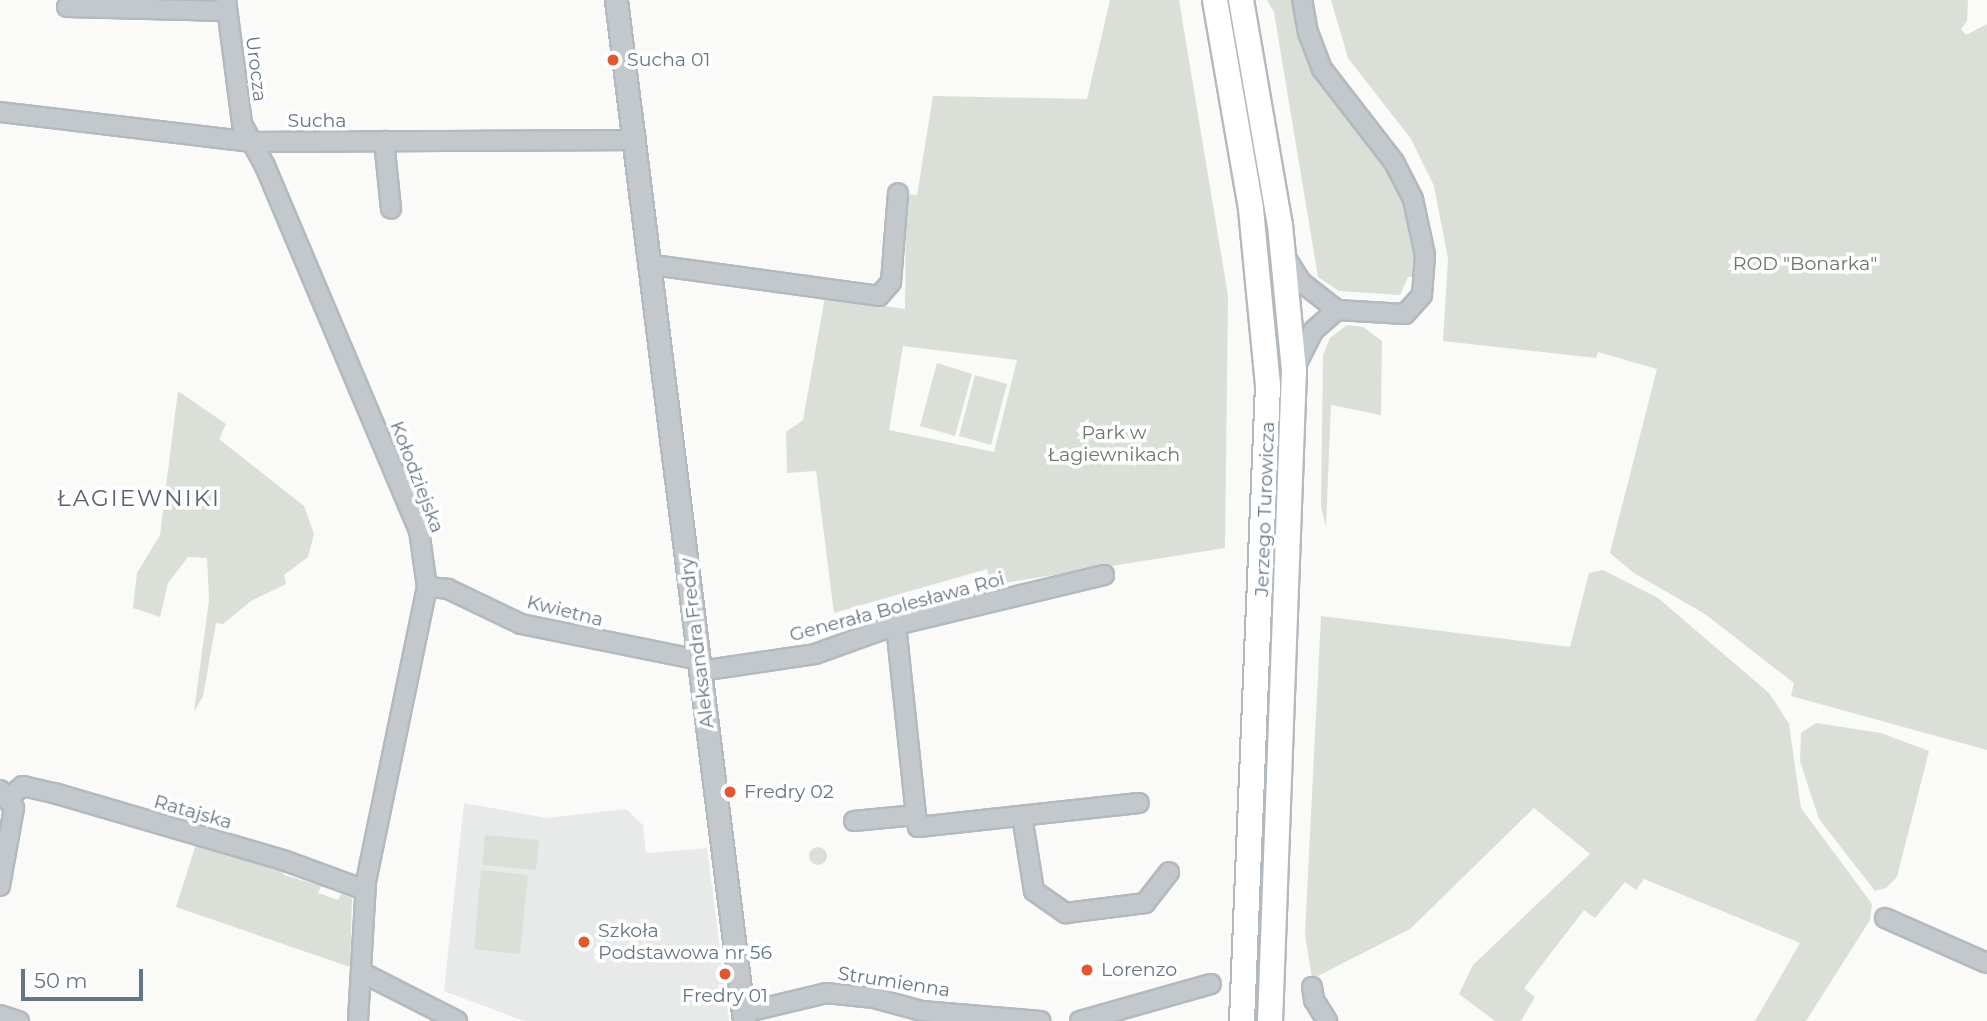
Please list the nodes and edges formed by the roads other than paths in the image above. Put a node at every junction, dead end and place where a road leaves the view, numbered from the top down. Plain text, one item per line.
1 (616, 0) edge
2 (1215, 0) edge
3 (1241, 0) edge
4 (1302, 0) edge
5 (227, 5) edge
6 (67, 7) dead end
7 (0, 112) edge
8 (636, 140) junction
9 (384, 141) junction
10 (251, 142) junction
11 (898, 193) dead end
12 (387, 207) dead end
13 (1284, 255) junction
14 (653, 265) junction
15 (1337, 310) junction
16 (1294, 370) junction
17 (1104, 575) dead end
18 (427, 587) junction
19 (896, 625) junction
20 (699, 665) junction
21 (5, 793) edge
22 (1139, 803) dead end
23 (916, 815) junction
24 (1022, 816) junction
25 (854, 821) dead end
26 (1169, 872) dead end
27 (0, 886) edge
28 (365, 890) junction
29 (1885, 918) dead end
30 (1987, 963) edge
31 (361, 972) junction
32 (1211, 984) dead end
33 (1312, 987) dead end
34 (0, 1015) edge
35 (1124, 1015) edge
36 (743, 1017) edge
37 (19, 1021) edge
38 (358, 1021) edge
39 (457, 1021) edge
40 (1041, 1021) edge
41 (1080, 1021) edge
42 (1242, 1021) edge
43 (1270, 1021) edge
44 (1327, 1021) edge

1 - 8 street, Aleksandra Fredry
2 - 42 main road, Jerzego Turowicza
3 - 13 main road, Jerzego Turowicza
4 - 15 street
5 - 6 street
5 - 10 street, Urocza
7 - 10 street, Sucha
8 - 9 street, Sucha
8 - 14 street, Aleksandra Fredry
9 - 10 street, Sucha
9 - 12 street
10 - 18 street, Kołodziejska
11 - 14 street
13 - 15 street
13 - 16 main road, Jerzego Turowicza
14 - 20 street, Aleksandra Fredry
15 - 16 street
16 - 43 main road, Jerzego Turowicza
17 - 19 street, Generała Bolesława Roi
18 - 20 street, Kwietna
18 - 28 street, Kołodziejska
19 - 20 street, Generała Bolesława Roi
19 - 23 street
20 - 36 street, Aleksandra Fredry
21 - 27 street
21 - 28 street, Ratajska
22 - 24 street
23 - 24 street
23 - 25 street
24 - 26 street
28 - 31 street, Kołodziejska
29 - 30 street
31 - 38 street, Kołodziejska
31 - 39 street
32 - 35 street
33 - 44 street
34 - 37 street
35 - 41 street
36 - 40 street, Strumienna

